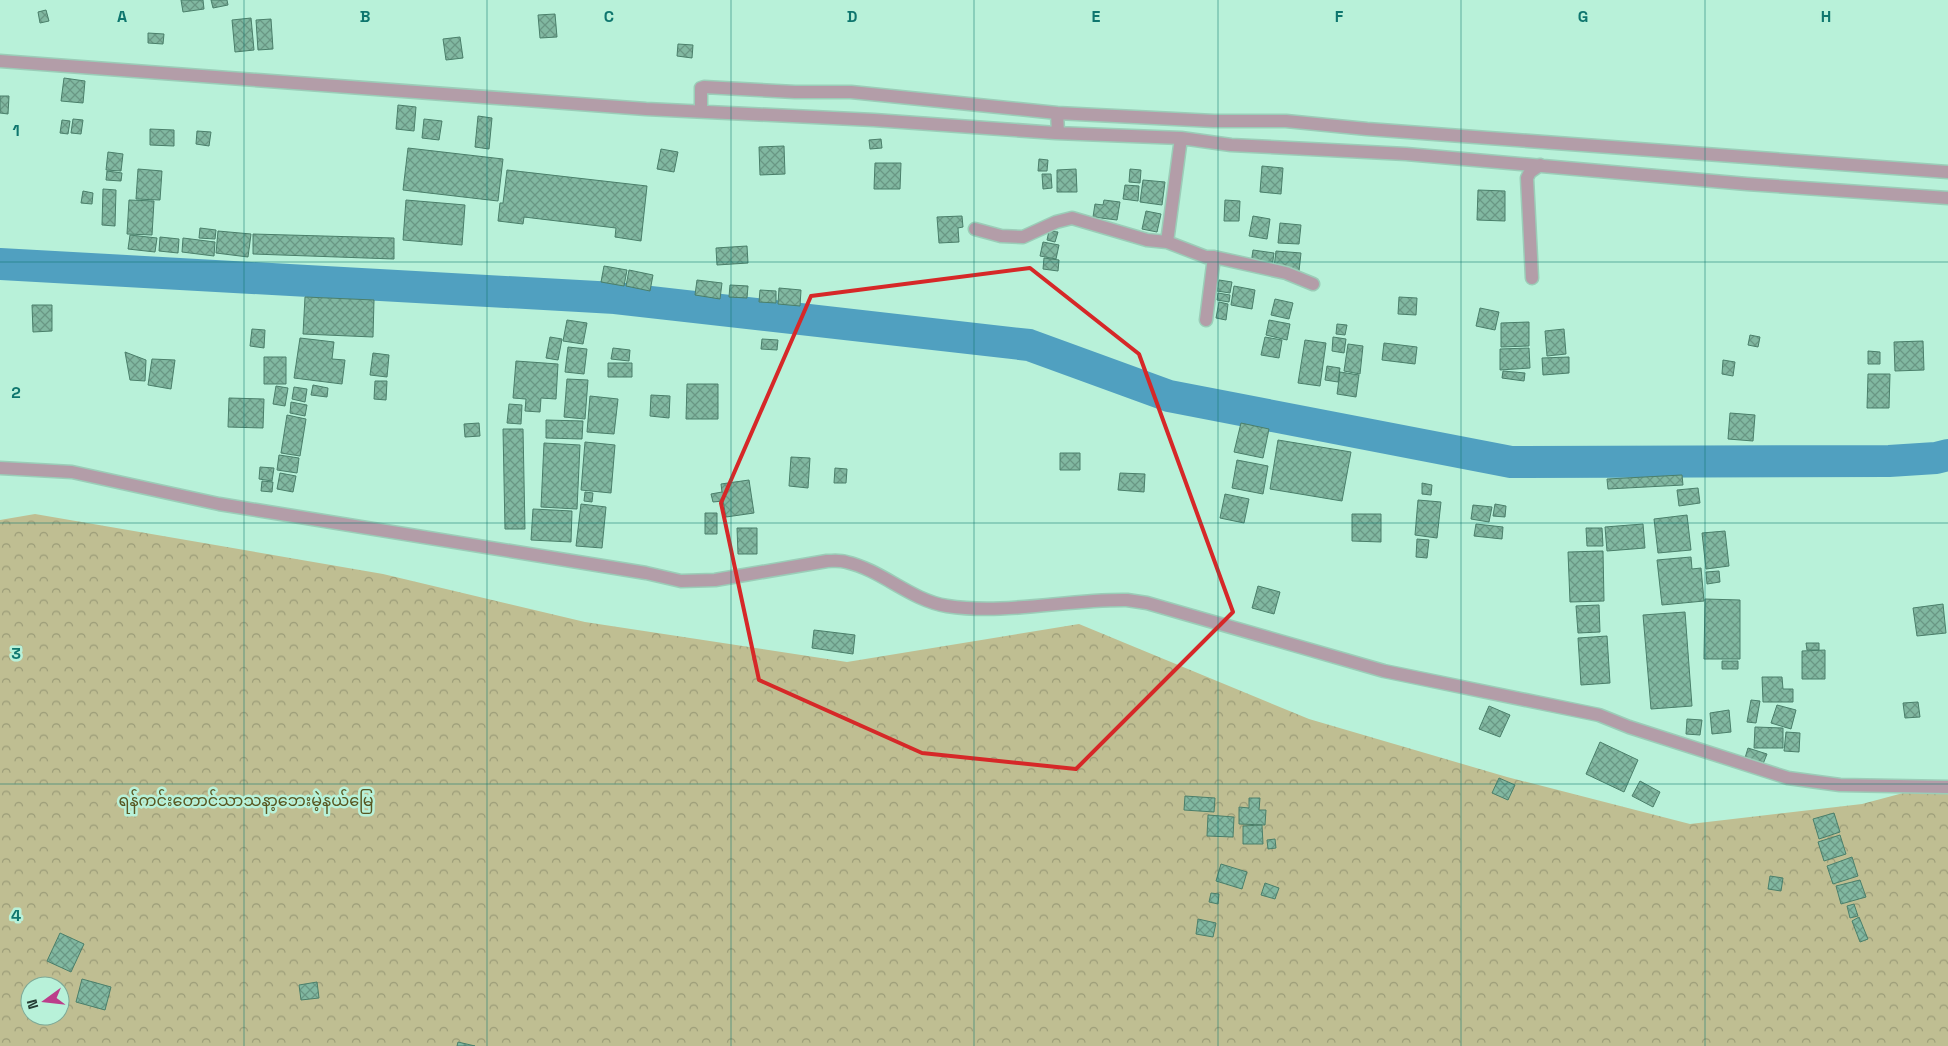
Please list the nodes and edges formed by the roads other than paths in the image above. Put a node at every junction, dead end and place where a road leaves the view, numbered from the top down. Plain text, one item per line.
1 (0, 61) edge
2 (701, 108) junction
3 (1058, 123) junction
4 (1214, 123) junction
5 (1181, 138) junction
6 (1216, 141) junction
7 (1540, 165) junction
8 (1948, 172) edge
9 (1948, 198) edge
10 (975, 229) dead end
11 (1167, 242) junction
12 (1214, 257) junction
13 (1532, 278) dead end
14 (1313, 284) dead end
15 (1206, 320) dead end
16 (0, 468) edge
17 (1948, 787) edge

1 - 2 street
2 - 3 street
2 - 3 street
3 - 4 street
3 - 5 street
4 - 6 street
4 - 8 street
5 - 6 street
5 - 11 street
6 - 7 street
7 - 9 street
7 - 13 street
10 - 11 street
11 - 12 street
12 - 14 street
12 - 15 street
16 - 17 street

